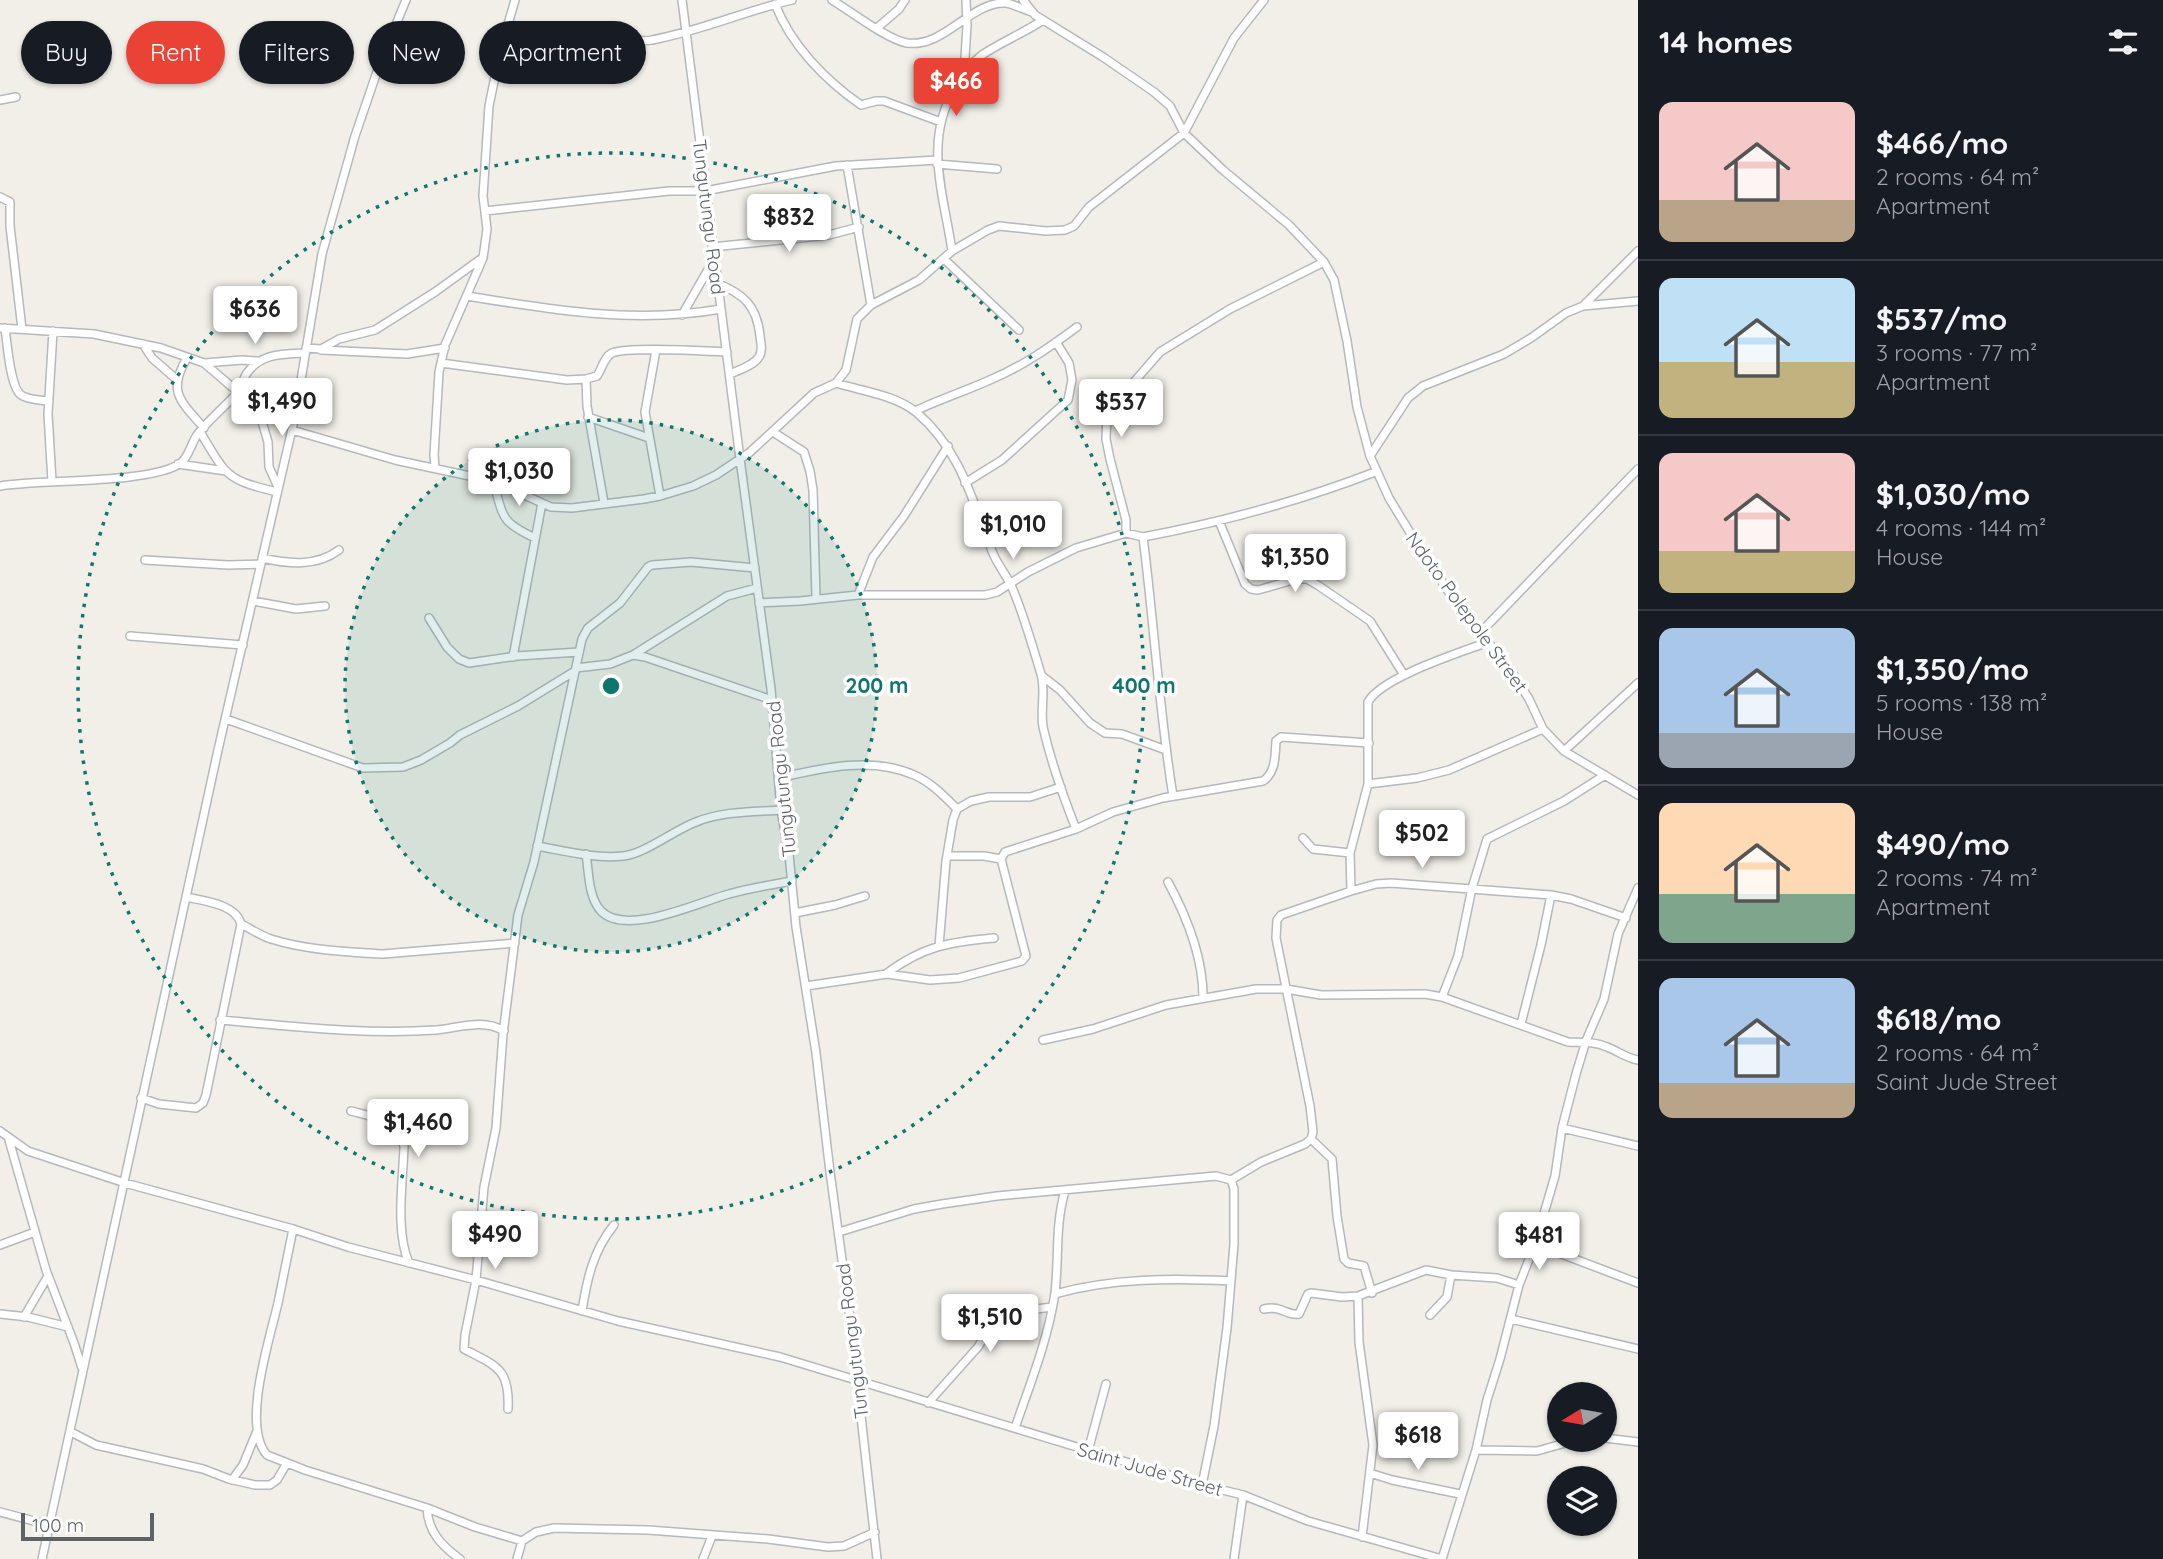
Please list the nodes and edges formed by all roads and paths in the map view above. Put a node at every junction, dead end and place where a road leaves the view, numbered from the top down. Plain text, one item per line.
1 (406, 0) edge
2 (515, 0) edge
3 (682, 0) edge
4 (792, 0) edge
5 (832, 0) edge
6 (905, 0) edge
7 (967, 0) edge
8 (1023, 0) edge
9 (1264, 0) edge
10 (775, 4) junction
11 (1032, 12) junction
12 (968, 17) junction
13 (1043, 20) junction
14 (509, 21) edge
15 (877, 28) junction
16 (687, 31) junction
17 (646, 40) edge
18 (964, 74) junction
19 (493, 84) edge
20 (16, 97) dead end
21 (0, 100) edge
22 (941, 122) junction
23 (1184, 133) junction
24 (937, 162) junction
25 (847, 165) junction
26 (997, 169) dead end
27 (705, 191) junction
28 (0, 197) edge
29 (485, 211) junction
30 (859, 227) junction
31 (712, 247) junction
32 (952, 251) junction
33 (1638, 251) edge
34 (483, 258) junction
35 (944, 259) junction
36 (714, 260) junction
37 (1324, 262) junction
38 (717, 283) junction
39 (467, 296) junction
40 (1638, 302) edge
41 (871, 304) junction
42 (1583, 306) junction
43 (721, 309) junction
44 (682, 315) junction
45 (1077, 327) dead end
46 (3, 328) edge
47 (22, 329) junction
48 (1020, 330) dead end
49 (53, 331) junction
50 (1056, 342) junction
51 (142, 344) junction
52 (445, 348) junction
53 (317, 350) junction
54 (656, 350) junction
55 (306, 351) junction
56 (727, 352) junction
57 (187, 358) junction
58 (257, 361) junction
59 (204, 363) junction
60 (441, 363) junction
61 (730, 374) junction
62 (176, 379) junction
63 (586, 379) junction
64 (836, 383) junction
65 (239, 391) junction
66 (49, 401) junction
67 (256, 401) junction
68 (915, 411) junction
69 (295, 416) junction
70 (588, 416) junction
71 (202, 430) junction
72 (292, 430) junction
73 (772, 432) junction
74 (649, 439) junction
75 (948, 446) junction
76 (1370, 456) junction
77 (740, 459) junction
78 (178, 464) junction
79 (435, 468) junction
80 (1638, 469) edge
81 (226, 471) junction
82 (1375, 472) junction
83 (52, 481) junction
84 (493, 481) junction
85 (965, 483) junction
86 (0, 486) edge
87 (277, 489) junction
88 (660, 496) junction
89 (542, 503) junction
90 (604, 503) junction
91 (1219, 520) junction
92 (1126, 533) junction
93 (1143, 537) junction
94 (535, 538) junction
95 (339, 551) dead end
96 (145, 560) dead end
97 (261, 561) junction
98 (755, 568) junction
99 (1010, 584) junction
100 (757, 588) junction
101 (858, 595) junction
102 (816, 598) junction
103 (253, 601) junction
104 (759, 603) junction
105 (325, 606) dead end
106 (429, 618) dead end
107 (1480, 633) junction
108 (130, 636) dead end
109 (1488, 642) junction
110 (243, 645) junction
111 (579, 652) junction
112 (632, 655) junction
113 (513, 657) junction
114 (576, 670) junction
115 (1404, 675) junction
116 (1042, 676) junction
117 (1638, 683) edge
118 (772, 700) junction
119 (226, 719) junction
120 (1543, 729) junction
121 (1369, 743) junction
122 (1166, 750) junction
123 (1564, 751) junction
124 (1605, 775) junction
125 (779, 778) junction
126 (1368, 784) junction
127 (1061, 787) junction
128 (1638, 795) edge
129 (1173, 796) junction
130 (957, 809) junction
131 (781, 810) junction
132 (1076, 829) junction
133 (1303, 838) dead end
134 (537, 846) junction
135 (1350, 853) junction
136 (586, 854) junction
137 (947, 856) junction
138 (1001, 859) junction
139 (792, 881) junction
140 (1168, 881) dead end
141 (1472, 888) junction
142 (1638, 888) edge
143 (1351, 891) junction
144 (1551, 895) junction
145 (864, 896) dead end
146 (187, 897) junction
147 (795, 913) junction
148 (1626, 918) junction
149 (241, 924) junction
150 (994, 938) dead end
151 (515, 943) junction
152 (939, 946) junction
153 (887, 974) junction
154 (806, 986) junction
155 (1286, 989) junction
156 (1203, 997) junction
157 (1442, 997) junction
158 (220, 1020) junction
159 (1521, 1024) junction
160 (504, 1031) junction
161 (1043, 1040) dead end
162 (1586, 1041) junction
163 (1638, 1060) edge
164 (141, 1098) junction
165 (351, 1111) dead end
166 (1562, 1128) junction
167 (0, 1131) edge
168 (9, 1139) junction
169 (1311, 1139) junction
170 (1638, 1146) edge
171 (1231, 1180) junction
172 (125, 1183) junction
173 (1065, 1191) junction
174 (614, 1225) dead end
175 (293, 1229) junction
176 (35, 1231) junction
177 (839, 1232) junction
178 (1535, 1244) junction
179 (0, 1245) edge
180 (409, 1263) junction
181 (1451, 1275) junction
182 (48, 1276) junction
183 (476, 1280) junction
184 (1231, 1281) junction
185 (1638, 1283) edge
186 (1519, 1285) junction
187 (1372, 1293) junction
188 (1055, 1294) junction
189 (1358, 1296) junction
190 (1052, 1307) junction
191 (1264, 1309) dead end
192 (582, 1311) junction
193 (0, 1314) edge
194 (1430, 1315) dead end
195 (24, 1317) junction
196 (1511, 1319) junction
197 (68, 1326) junction
198 (1638, 1349) edge
199 (82, 1369) junction
200 (857, 1380) junction
201 (1106, 1384) dead end
202 (928, 1403) junction
203 (508, 1409) dead end
204 (258, 1428) junction
205 (1015, 1429) junction
206 (71, 1432) junction
207 (1617, 1439) edge
208 (1638, 1442) edge
209 (1547, 1448) edge
210 (1476, 1450) junction
211 (1088, 1451) junction
212 (287, 1463) junction
213 (1370, 1473) junction
214 (232, 1479) junction
215 (1202, 1485) junction
216 (1460, 1494) junction
217 (1243, 1495) junction
218 (427, 1508) junction
219 (0, 1512) edge
220 (49, 1525) junction
221 (875, 1532) junction
222 (712, 1536) junction
223 (1362, 1537) junction
224 (522, 1541) junction
225 (42, 1559) edge
226 (460, 1559) edge
227 (517, 1559) edge
228 (703, 1559) edge
229 (877, 1559) edge
230 (1234, 1559) edge
231 (1442, 1559) edge

1 - 55 street
2 - 14 street
3 - 16 street, Tungutungu Road
4 - 10 street
5 - 15 street
6 - 15 street
7 - 12 street
8 - 11 street
9 - 23 street
10 - 16 street
10 - 22 street
11 - 12 street
11 - 13 street
12 - 15 street
12 - 18 street
13 - 18 street
13 - 23 street
16 - 17 street
16 - 27 street, Tungutungu Road
18 - 22 street
19 - 29 street
20 - 21 street
22 - 24 street
23 - 32 street
23 - 37 street
24 - 25 street
24 - 26 street
24 - 32 street
25 - 27 street
25 - 30 street
27 - 29 street
27 - 31 street, Tungutungu Road
28 - 47 street
29 - 34 street
30 - 31 street
30 - 41 street
31 - 36 street, Tungutungu Road
32 - 35 street
33 - 42 street
34 - 39 street
34 - 53 street
35 - 41 street
35 - 48 street
36 - 38 street, Tungutungu Road
36 - 44 street
37 - 76 street, Ndoto Polepole Street
37 - 92 street
38 - 43 street, Tungutungu Road
38 - 61 street
39 - 44 street
39 - 52 street
40 - 42 street
41 - 64 street
42 - 76 street
43 - 44 street
43 - 56 street, Tungutungu Road
45 - 50 street
46 - 47 street
46 - 66 street
47 - 49 street
49 - 51 street
49 - 66 street
50 - 68 street
50 - 85 street
51 - 57 street
51 - 62 street
52 - 53 street
52 - 60 street
53 - 55 street
54 - 56 street
54 - 63 street
54 - 74 street
55 - 58 street
55 - 69 street
56 - 61 street, Tungutungu Road
57 - 59 street
57 - 62 street
58 - 59 street
58 - 65 street
59 - 65 street
60 - 63 street
60 - 79 street
61 - 77 street, Tungutungu Road
62 - 71 street
63 - 70 street
64 - 68 street
64 - 73 street
65 - 67 street
65 - 71 street
66 - 83 street
67 - 69 street
67 - 87 street
68 - 75 street
69 - 72 street
70 - 74 street
70 - 90 street
71 - 78 street
71 - 81 street
72 - 79 street
72 - 87 street
73 - 77 street
73 - 102 street
74 - 88 street
75 - 85 street
75 - 101 street
76 - 82 street, Ndoto Polepole Street
77 - 88 street
77 - 98 street, Tungutungu Road
78 - 81 street
78 - 83 street
79 - 84 street
80 - 107 street
81 - 87 street
82 - 91 street
82 - 107 street, Ndoto Polepole Street
83 - 86 street
84 - 89 street
84 - 94 street
85 - 99 street
87 - 97 street
88 - 90 street
89 - 90 street
89 - 94 street
91 - 93 street
91 - 115 street
92 - 93 street
92 - 99 street
93 - 122 street
94 - 113 street
95 - 97 street
96 - 97 street
97 - 103 street
98 - 100 street, Tungutungu Road
98 - 111 street
99 - 101 street
99 - 116 street
100 - 104 street, Tungutungu Road
100 - 112 street
101 - 102 street
102 - 104 street
103 - 105 street
103 - 110 street
104 - 118 street, Tungutungu Road
106 - 113 street
107 - 109 street, Ndoto Polepole Street
108 - 110 street
109 - 115 street
109 - 120 street, Ndoto Polepole Street
110 - 119 street
111 - 113 street
111 - 114 street
112 - 114 street
112 - 118 street
114 - 119 street
114 - 134 street
115 - 121 street
116 - 122 street
116 - 127 street
117 - 123 street
118 - 125 street, Tungutungu Road
119 - 146 street
120 - 123 street, Ndoto Polepole Street
120 - 126 street
121 - 126 street
121 - 129 street
122 - 129 street
123 - 124 street, Ndoto Polepole Street
124 - 128 street, Ndoto Polepole Street
124 - 141 street
125 - 130 street
125 - 131 street, Tungutungu Road
126 - 135 street
127 - 130 street
127 - 132 street
129 - 132 street
130 - 137 street
131 - 136 street
131 - 139 street, Tungutungu Road
132 - 138 street
133 - 135 street
134 - 136 street
134 - 151 street
135 - 143 street
136 - 139 street
137 - 138 street
137 - 152 street
138 - 153 street
139 - 147 street, Tungutungu Road
140 - 156 street
141 - 143 street
141 - 144 street
141 - 157 street
142 - 148 street
143 - 155 street
144 - 148 street
144 - 159 street
145 - 147 street
146 - 149 street
146 - 164 street
147 - 154 street, Tungutungu Road
148 - 162 street
149 - 151 street
149 - 158 street
150 - 152 street
151 - 160 street
152 - 153 street
153 - 154 street
154 - 177 street, Tungutungu Road
155 - 156 street
155 - 157 street
155 - 169 street
156 - 161 street
157 - 159 street
158 - 160 street
158 - 164 street
159 - 162 street
160 - 183 street
162 - 163 street
162 - 166 street
164 - 172 street
165 - 180 street
166 - 170 street
166 - 178 street
167 - 168 street, Saint Jude Street
168 - 172 street, Saint Jude Street
168 - 176 street
169 - 171 street
169 - 187 street
171 - 173 street
171 - 184 street
172 - 175 street, Saint Jude Street
172 - 199 street
173 - 177 street
173 - 188 street
174 - 192 street
175 - 180 street, Saint Jude Street
175 - 204 street
176 - 179 street
176 - 182 street
177 - 200 street, Tungutungu Road
178 - 185 street
178 - 186 street
180 - 183 street, Saint Jude Street
181 - 186 street
181 - 187 street
181 - 194 street
182 - 195 street
182 - 197 street
183 - 192 street, Saint Jude Street
183 - 203 street
184 - 188 street
184 - 215 street
186 - 196 street
187 - 189 street
188 - 190 street
189 - 191 street
189 - 213 street
190 - 202 street
190 - 205 street
192 - 200 street, Saint Jude Street
193 - 195 street
195 - 197 street
196 - 198 street
196 - 210 street
197 - 199 street
199 - 206 street
200 - 202 street, Saint Jude Street
200 - 221 street, Tungutungu Road
201 - 211 street
202 - 205 street, Saint Jude Street
204 - 212 street
204 - 214 street
205 - 211 street, Saint Jude Street
206 - 214 street
206 - 220 street
207 - 208 street
209 - 210 street
210 - 216 street
211 - 215 street, Saint Jude Street
212 - 214 street
212 - 218 street
213 - 216 street
213 - 223 street
215 - 217 street, Saint Jude Street
216 - 231 street
217 - 223 street, Saint Jude Street
217 - 230 street
218 - 224 street
218 - 226 street
219 - 220 street
220 - 225 street
221 - 222 street
221 - 229 street, Tungutungu Road
222 - 224 street
222 - 228 street
223 - 231 street, Saint Jude Street
224 - 227 street

